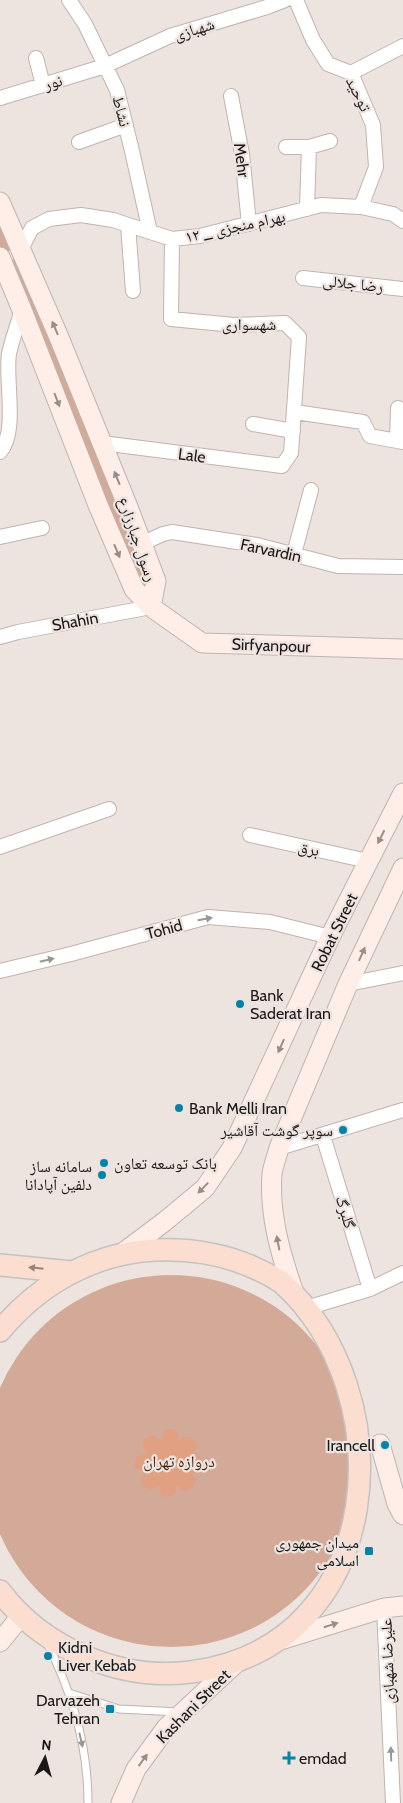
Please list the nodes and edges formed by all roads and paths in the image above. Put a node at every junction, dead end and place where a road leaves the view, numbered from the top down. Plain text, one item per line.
1 (69, 0) edge
2 (285, 0) edge
3 (296, 0) edge
4 (403, 46) edge
5 (36, 58) dead end
6 (105, 66) junction
7 (351, 73) junction
8 (43, 84) junction
9 (231, 96) dead end
10 (0, 98) edge
11 (126, 125) junction
12 (330, 141) dead end
13 (79, 142) dead end
14 (286, 147) dead end
15 (309, 147) junction
16 (0, 202) edge
17 (361, 207) junction
18 (307, 209) junction
19 (403, 221) edge
20 (249, 224) junction
21 (128, 225) junction
22 (150, 232) junction
23 (172, 239) junction
24 (21, 249) junction
25 (0, 258) edge
26 (304, 278) dead end
27 (403, 289) edge
28 (133, 291) dead end
29 (22, 310) junction
30 (398, 408) dead end
31 (295, 412) junction
32 (253, 424) dead end
33 (293, 431) junction
34 (400, 441) edge
35 (102, 443) junction
36 (0, 452) edge
37 (282, 466) joint
38 (311, 490) dead end
39 (42, 528) dead end
40 (0, 537) edge
41 (141, 544) junction
42 (294, 554) junction
43 (403, 567) edge
44 (151, 607) junction
45 (0, 636) edge
46 (403, 649) edge
47 (403, 793) edge
48 (109, 809) dead end
49 (250, 834) dead end
50 (0, 847) edge
51 (368, 861) junction
52 (403, 868) edge
53 (330, 937) junction
54 (0, 971) edge
55 (403, 973) edge
56 (348, 984) junction
57 (403, 1110) edge
58 (323, 1136) junction
59 (279, 1148) junction
60 (120, 1255) junction
61 (0, 1265) edge
62 (72, 1272) junction
63 (403, 1273) edge
64 (370, 1289) junction
65 (293, 1290) junction
66 (313, 1306) junction
67 (0, 1331) edge
68 (366, 1385) dead end
69 (379, 1436) joint
70 (403, 1515) edge
71 (0, 1591) edge
72 (394, 1607) edge
73 (22, 1616) junction
74 (41, 1632) junction
75 (284, 1639) junction
76 (0, 1642) edge
77 (237, 1662) junction
78 (69, 1693) junction
79 (183, 1712) junction
80 (88, 1803) edge
81 (121, 1803) edge
82 (393, 1803) edge

1 - 6 street, نشاط
2 - 6 street, شهبازی
3 - 7 street, توحید
4 - 7 street
5 - 8 street
6 - 8 street, نور
6 - 11 street, نشاط
7 - 17 street, توحید
8 - 10 street, نور
9 - 20 street, Mehr
11 - 13 street
11 - 22 street, نشاط
12 - 15 street
14 - 15 street
15 - 18 street
16 - 24 main road, رسول جبارزارع
17 - 18 street, ۱۲ _ بهرام منجزی
17 - 19 street, ۱۲ _ بهرام منجزی
18 - 20 street, ۱۲ _ بهرام منجزی
20 - 23 street, ۱۲ _ بهرام منجزی
21 - 22 street, ۱۲ _ بهرام منجزی
21 - 24 street, ۱۲ _ بهرام منجزی
21 - 28 street
22 - 23 street, ۱۲ _ بهرام منجزی
23 - 31 street, شهسواری
24 - 25 main road
35 -> 24 main road, رسول جبارزارع
25 - 29 main road, رسول جبارزارع
26 - 27 street, رضا جلالی
29 - 36 street
29 -> 44 main road, رسول جبارزارع
30 - 34 street
31 - 33 street, شهسواری
31 - 34 street
32 - 33 street
33 - 37 street, شهسواری
35 - 37 street, Lale
41 -> 35 main road, رسول جبارزارع
38 - 42 street
39 - 40 street
41 - 42 street, Farvardin
41 - 44 main road, رسول جبارزارع
42 - 43 street, Farvardin
44 - 45 street, Shahin
44 - 46 main road, Sirfyanpour
47 -> 51 main road, Robat Street
48 - 50 street
49 - 51 street, برق
51 - 53 main road, Robat Street
56 -> 52 main road
54 -> 53 street, Tohid
53 -> 60 main road, Robat Street
55 - 56 street
56 - 59 main road
57 - 58 street
58 - 59 street
58 - 64 street, گلبرگ
65 -> 59 main road
60 - 62 main road
60 - 65 main road
62 -> 61 main road
62 - 67 main road
63 - 64 street
64 - 66 street
65 - 66 main road
66 - 68 main road
69 - 70 main road
69 - 75 main road
71 - 73 main road
75 -> 72 main road
82 -> 72 street, علیرضا شهبازی
73 - 74 main road
73 - 76 main road
74 - 77 main road
74 - 78 lane
75 - 77 main road
77 - 79 main road, Kashani Street
78 - 79 lane
78 -> 80 lane
81 -> 79 main road, Kashani Street

